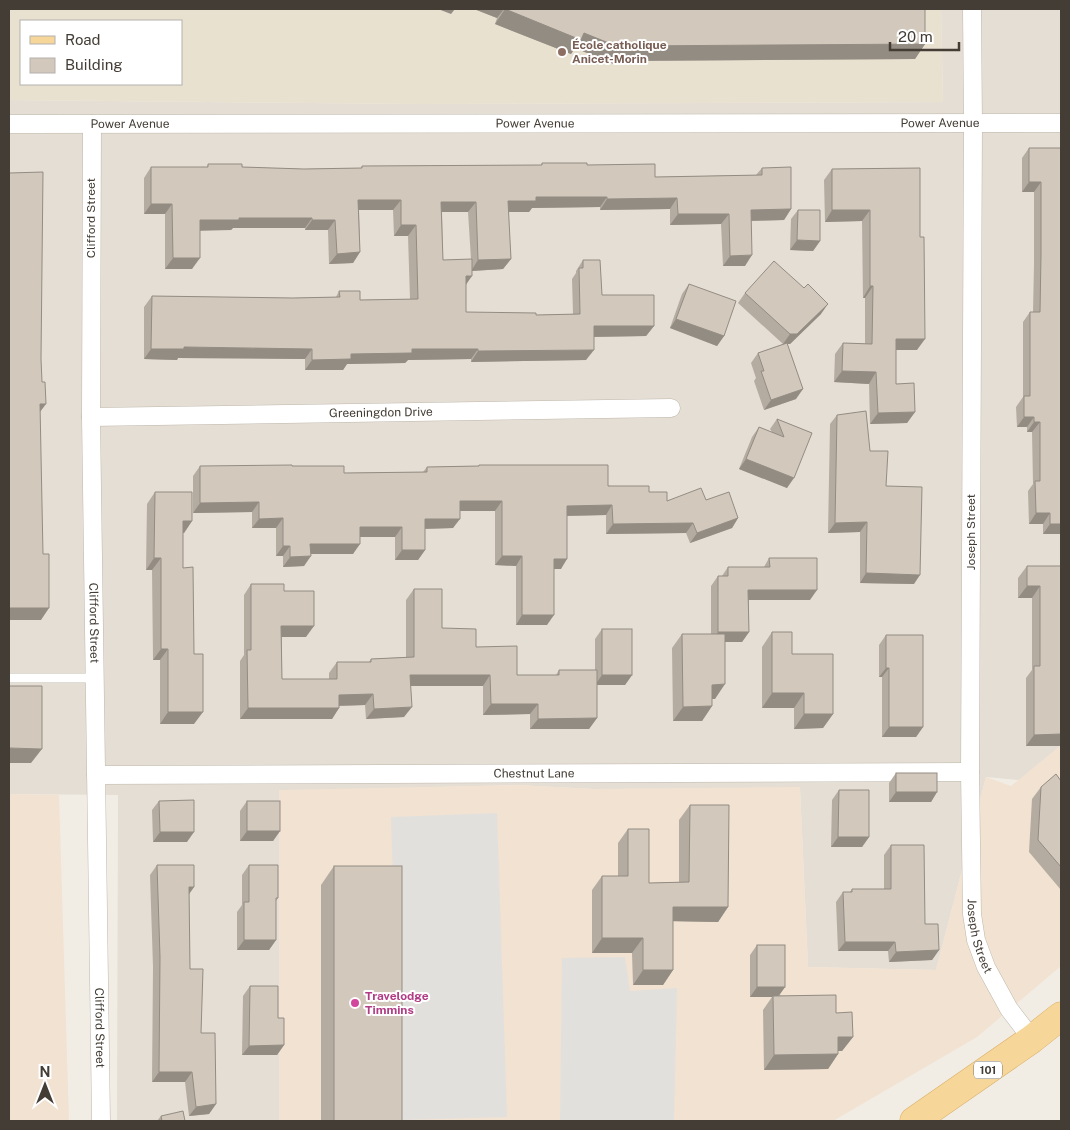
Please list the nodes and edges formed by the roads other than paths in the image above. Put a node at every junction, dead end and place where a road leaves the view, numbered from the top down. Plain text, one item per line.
1 (972, 9) edge
2 (973, 123) junction
3 (1061, 123) edge
4 (9, 124) edge
5 (92, 124) junction
6 (671, 408) dead end
7 (91, 417) junction
8 (9, 678) edge
9 (95, 678) junction
10 (970, 772) junction
11 (96, 775) junction
12 (1061, 1016) edge
13 (1032, 1040) junction
14 (100, 1121) edge
15 (914, 1121) edge

1 - 2 street, Joseph Street
2 - 3 street, Power Avenue
2 - 5 street, Power Avenue
2 - 10 street, Joseph Street
4 - 5 street, Power Avenue
5 - 7 street, Clifford Street
6 - 7 street, Greeningdon Drive
7 - 9 street, Clifford Street
8 - 9 lane
9 - 11 street, Clifford Street
10 - 11 street, Chestnut Lane
10 - 13 street, Joseph Street
11 - 14 street, Clifford Street
12 - 13 main road, 101
13 - 15 main road, 101

